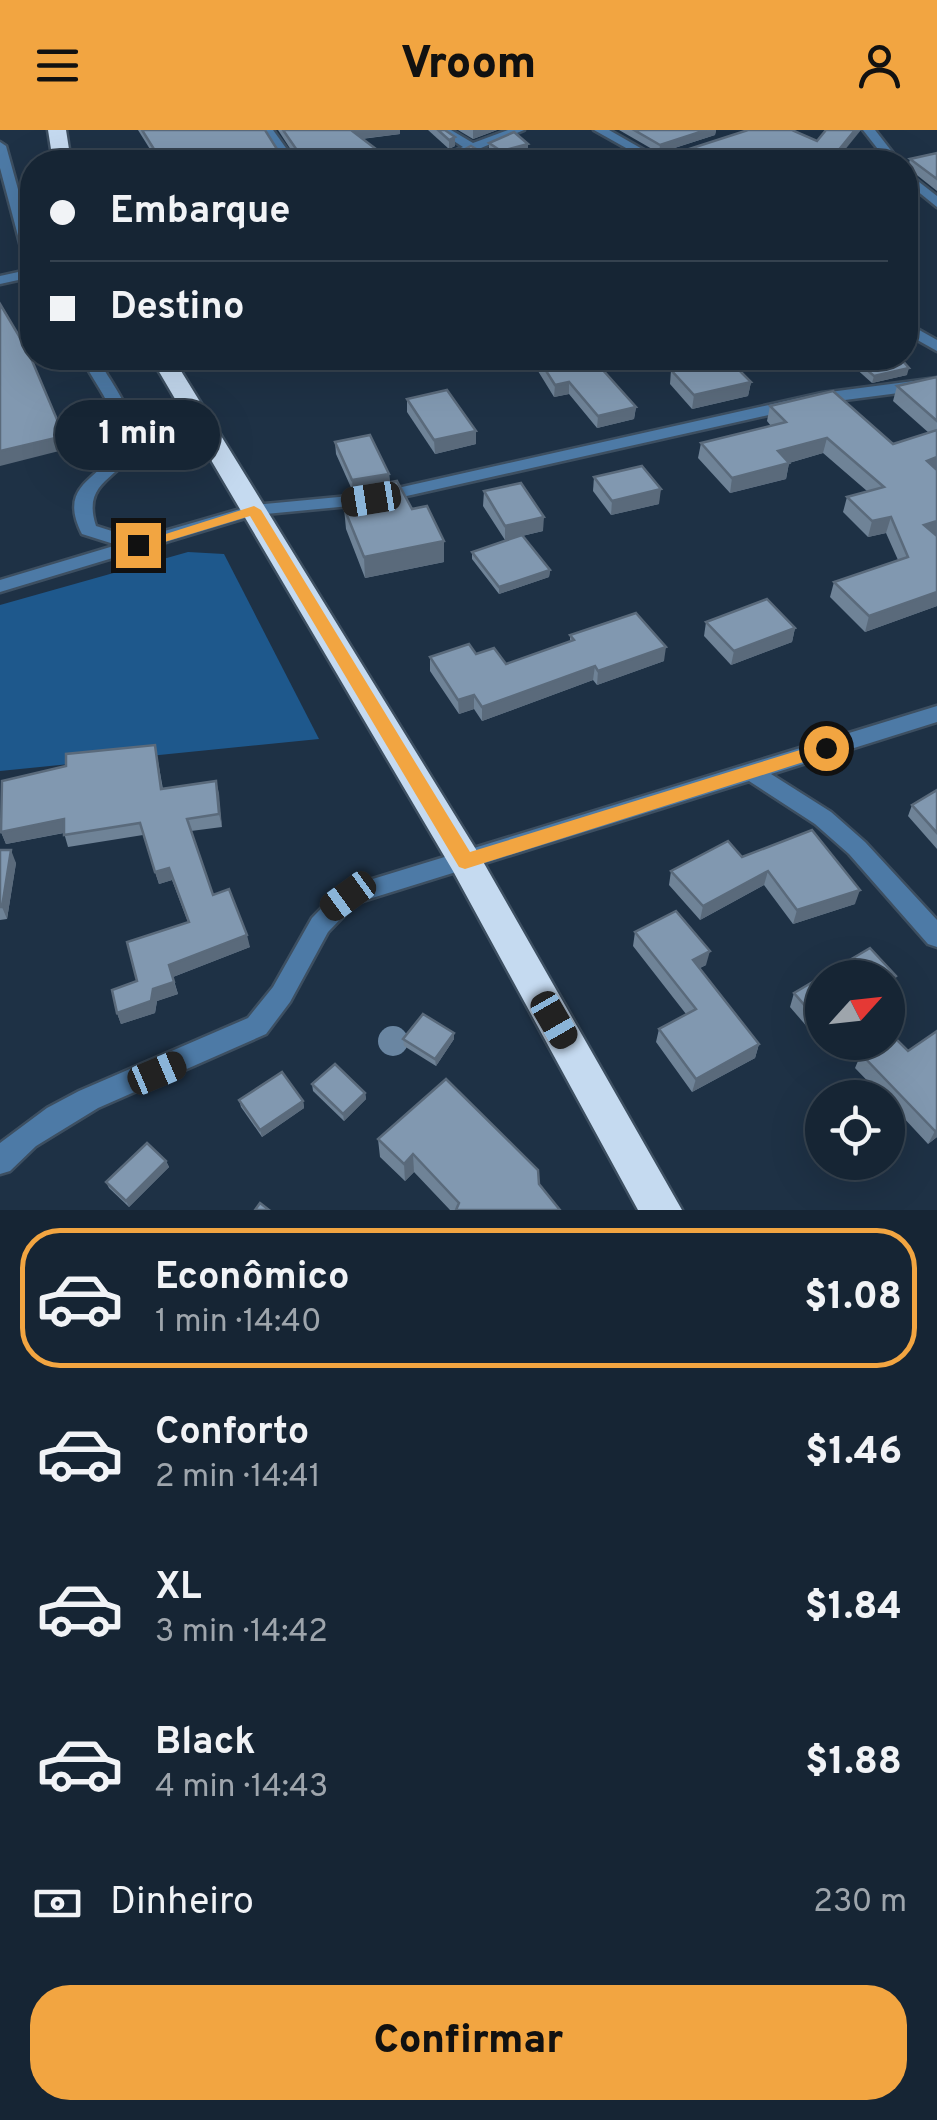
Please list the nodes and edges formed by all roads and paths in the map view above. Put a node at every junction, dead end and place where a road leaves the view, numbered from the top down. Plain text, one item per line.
1 (443, 130) edge
2 (518, 130) edge
3 (600, 130) edge
4 (0, 146) edge
5 (471, 150) joint
6 (636, 150) edge
7 (918, 186) edge
8 (937, 203) edge
9 (20, 218) edge
10 (95, 370) edge
11 (169, 370) edge
12 (937, 383) edge
13 (254, 510) junction
14 (138, 545) junction
15 (0, 586) edge
16 (937, 714) edge
17 (752, 772) junction
18 (465, 861) junction
19 (937, 937) edge
20 (0, 1161) edge
21 (661, 1210) edge

1 - 5 street
2 - 5 street
3 - 6 street
4 - 9 street
7 - 8 street
10 - 14 street
11 - 13 highway
12 - 13 street
13 - 14 street
13 - 18 highway
14 - 15 street
16 - 17 street
17 - 18 street
17 - 19 street
18 - 20 street
18 - 21 highway

